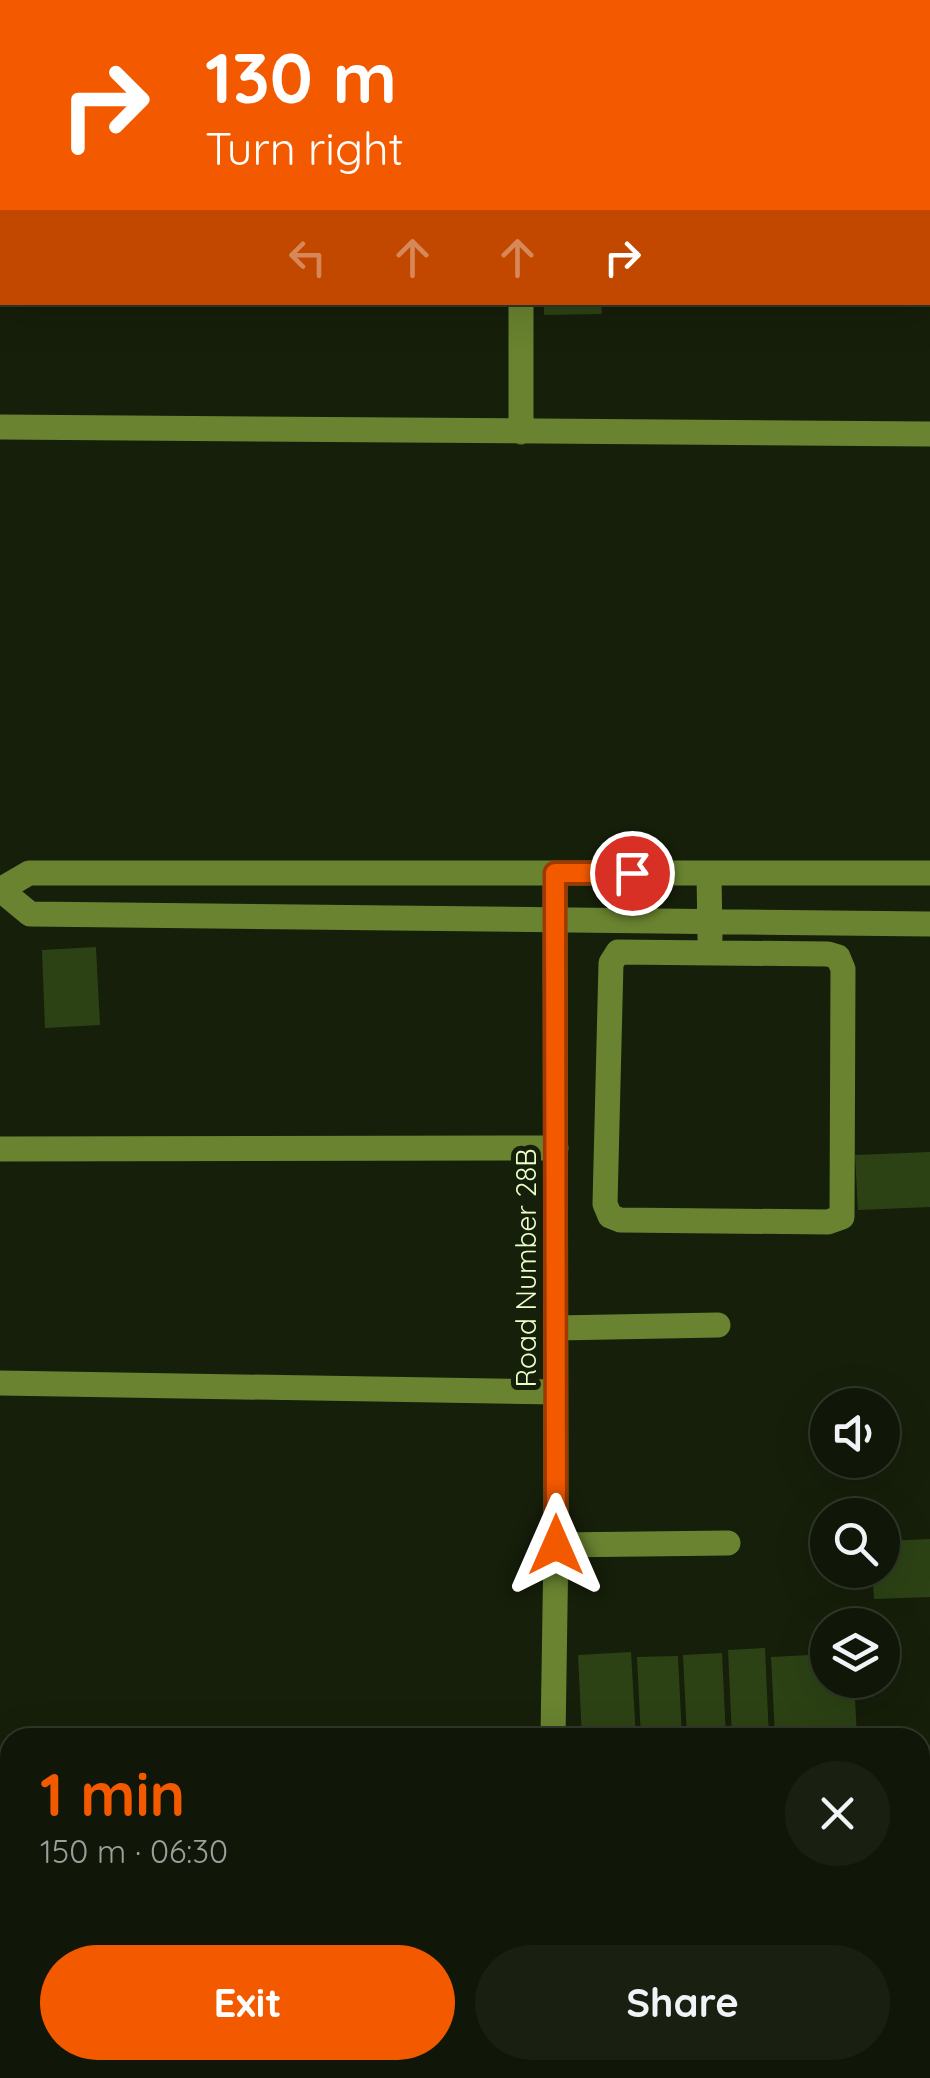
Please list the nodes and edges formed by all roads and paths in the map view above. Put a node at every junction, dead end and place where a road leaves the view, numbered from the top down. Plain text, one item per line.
1 (521, 305) edge
2 (0, 427) edge
3 (521, 432) junction
4 (930, 434) edge
5 (555, 873) junction
6 (709, 873) junction
7 (930, 873) edge
8 (0, 890) edge
9 (555, 920) junction
10 (710, 922) junction
11 (930, 924) edge
12 (710, 952) junction
13 (556, 1148) junction
14 (0, 1149) edge
15 (718, 1326) dead end
16 (556, 1328) junction
17 (0, 1383) edge
18 (555, 1392) junction
19 (728, 1544) dead end
20 (556, 1545) junction
21 (553, 1728) edge

1 - 3 street
2 - 3 street
3 - 4 street
5 - 6 street
5 - 8 street
5 - 9 street, Road Number 28B
6 - 7 street
6 - 10 street
8 - 9 street
9 - 10 street
9 - 13 street, Road Number 28B
10 - 11 street
10 - 12 street
12 - 12 street
13 - 14 street
13 - 16 street, Road Number 28B
15 - 16 street
16 - 18 street, Road Number 28B
17 - 18 street
18 - 20 street, Road Number 28B
19 - 20 street
20 - 21 street, Road Number 28B

